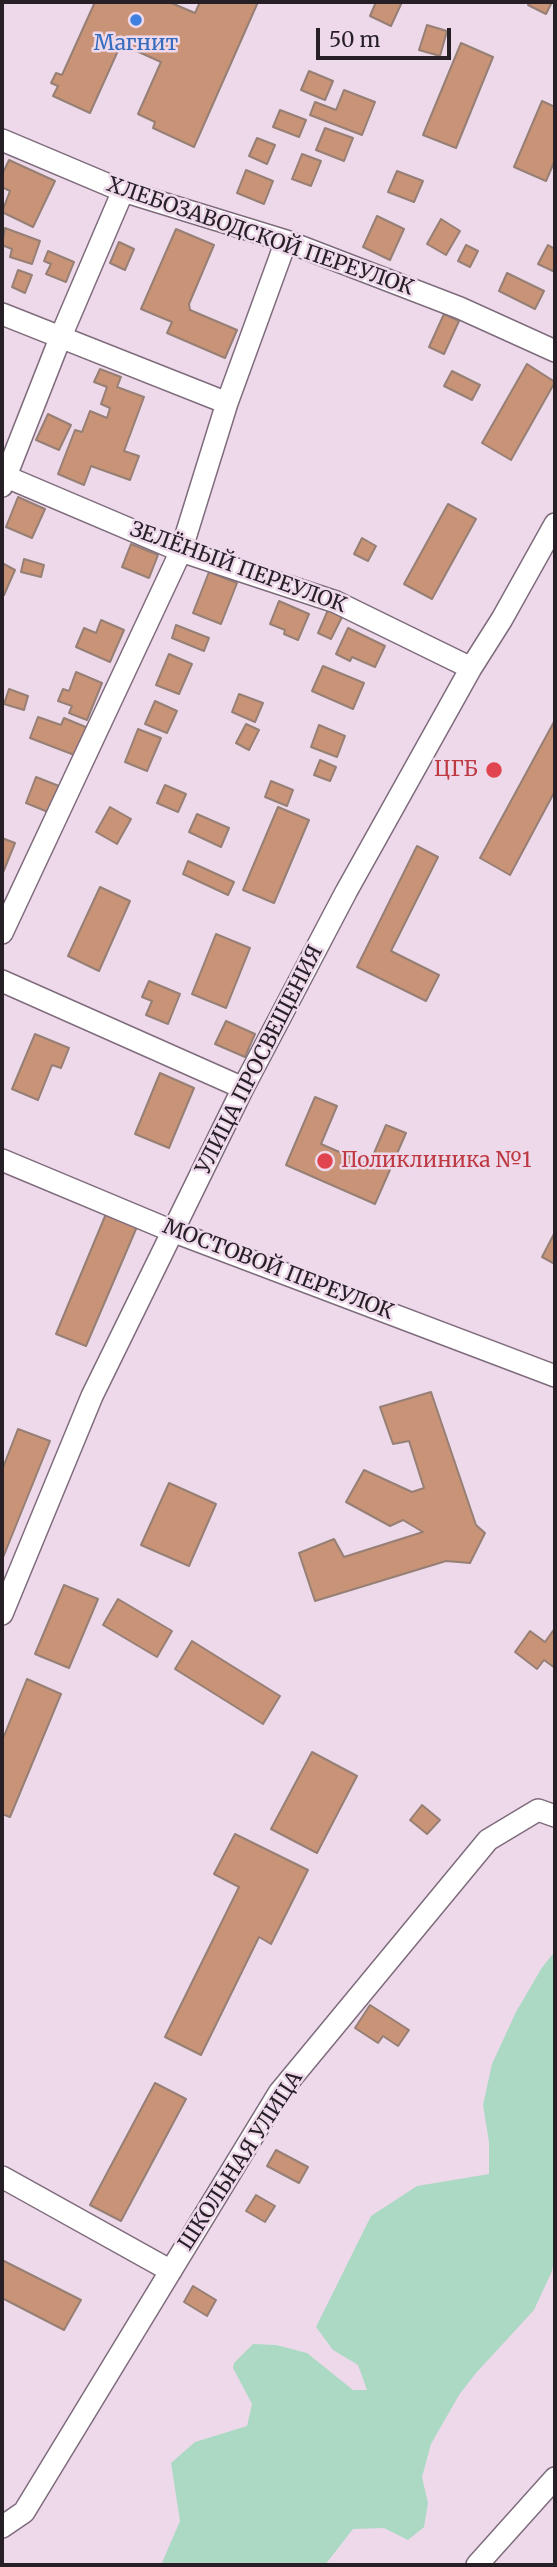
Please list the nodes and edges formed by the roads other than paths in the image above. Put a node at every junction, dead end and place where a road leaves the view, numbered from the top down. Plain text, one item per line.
1 (2, 141) edge
2 (123, 191) junction
3 (286, 241) junction
4 (2, 314) edge
5 (61, 336) junction
6 (555, 351) edge
7 (226, 403) junction
8 (3, 479) edge
9 (555, 524) edge
10 (181, 551) junction
11 (471, 668) junction
12 (2, 933) edge
13 (2, 981) edge
14 (243, 1088) junction
15 (2, 1160) edge
16 (172, 1231) junction
17 (555, 1376) edge
18 (2, 1614) edge
19 (555, 1816) edge
20 (2, 2177) edge
21 (171, 2271) junction
22 (555, 2477) edge
23 (2, 2527) edge
24 (477, 2565) edge

1 - 2 street, ХЛЕБОЗАВОДСКОЙ ПЕРЕУЛОК
2 - 3 street, ХЛЕБОЗАВОДСКОЙ ПЕРЕУЛОК
2 - 5 street
3 - 6 street, ХЛЕБОЗАВОДСКОЙ ПЕРЕУЛОК
3 - 7 street
4 - 5 street
5 - 7 street
5 - 8 street
7 - 10 street
8 - 10 street, ЗЕЛЁНЫЙ ПЕРЕУЛОК
9 - 11 street, УЛИЦА ПРОСВЕЩЕНИЯ
10 - 11 street, ЗЕЛЁНЫЙ ПЕРЕУЛОК
10 - 12 street
11 - 14 street, УЛИЦА ПРОСВЕЩЕНИЯ
13 - 14 street
14 - 16 street, УЛИЦА ПРОСВЕЩЕНИЯ
15 - 16 street, МОСТОВОЙ ПЕРЕУЛОК
16 - 17 street, МОСТОВОЙ ПЕРЕУЛОК
16 - 18 street, УЛИЦА ПРОСВЕЩЕНИЯ
19 - 21 street, ШКОЛЬНАЯ УЛИЦА
20 - 21 street
21 - 23 street, ШКОЛЬНАЯ УЛИЦА
22 - 24 street

